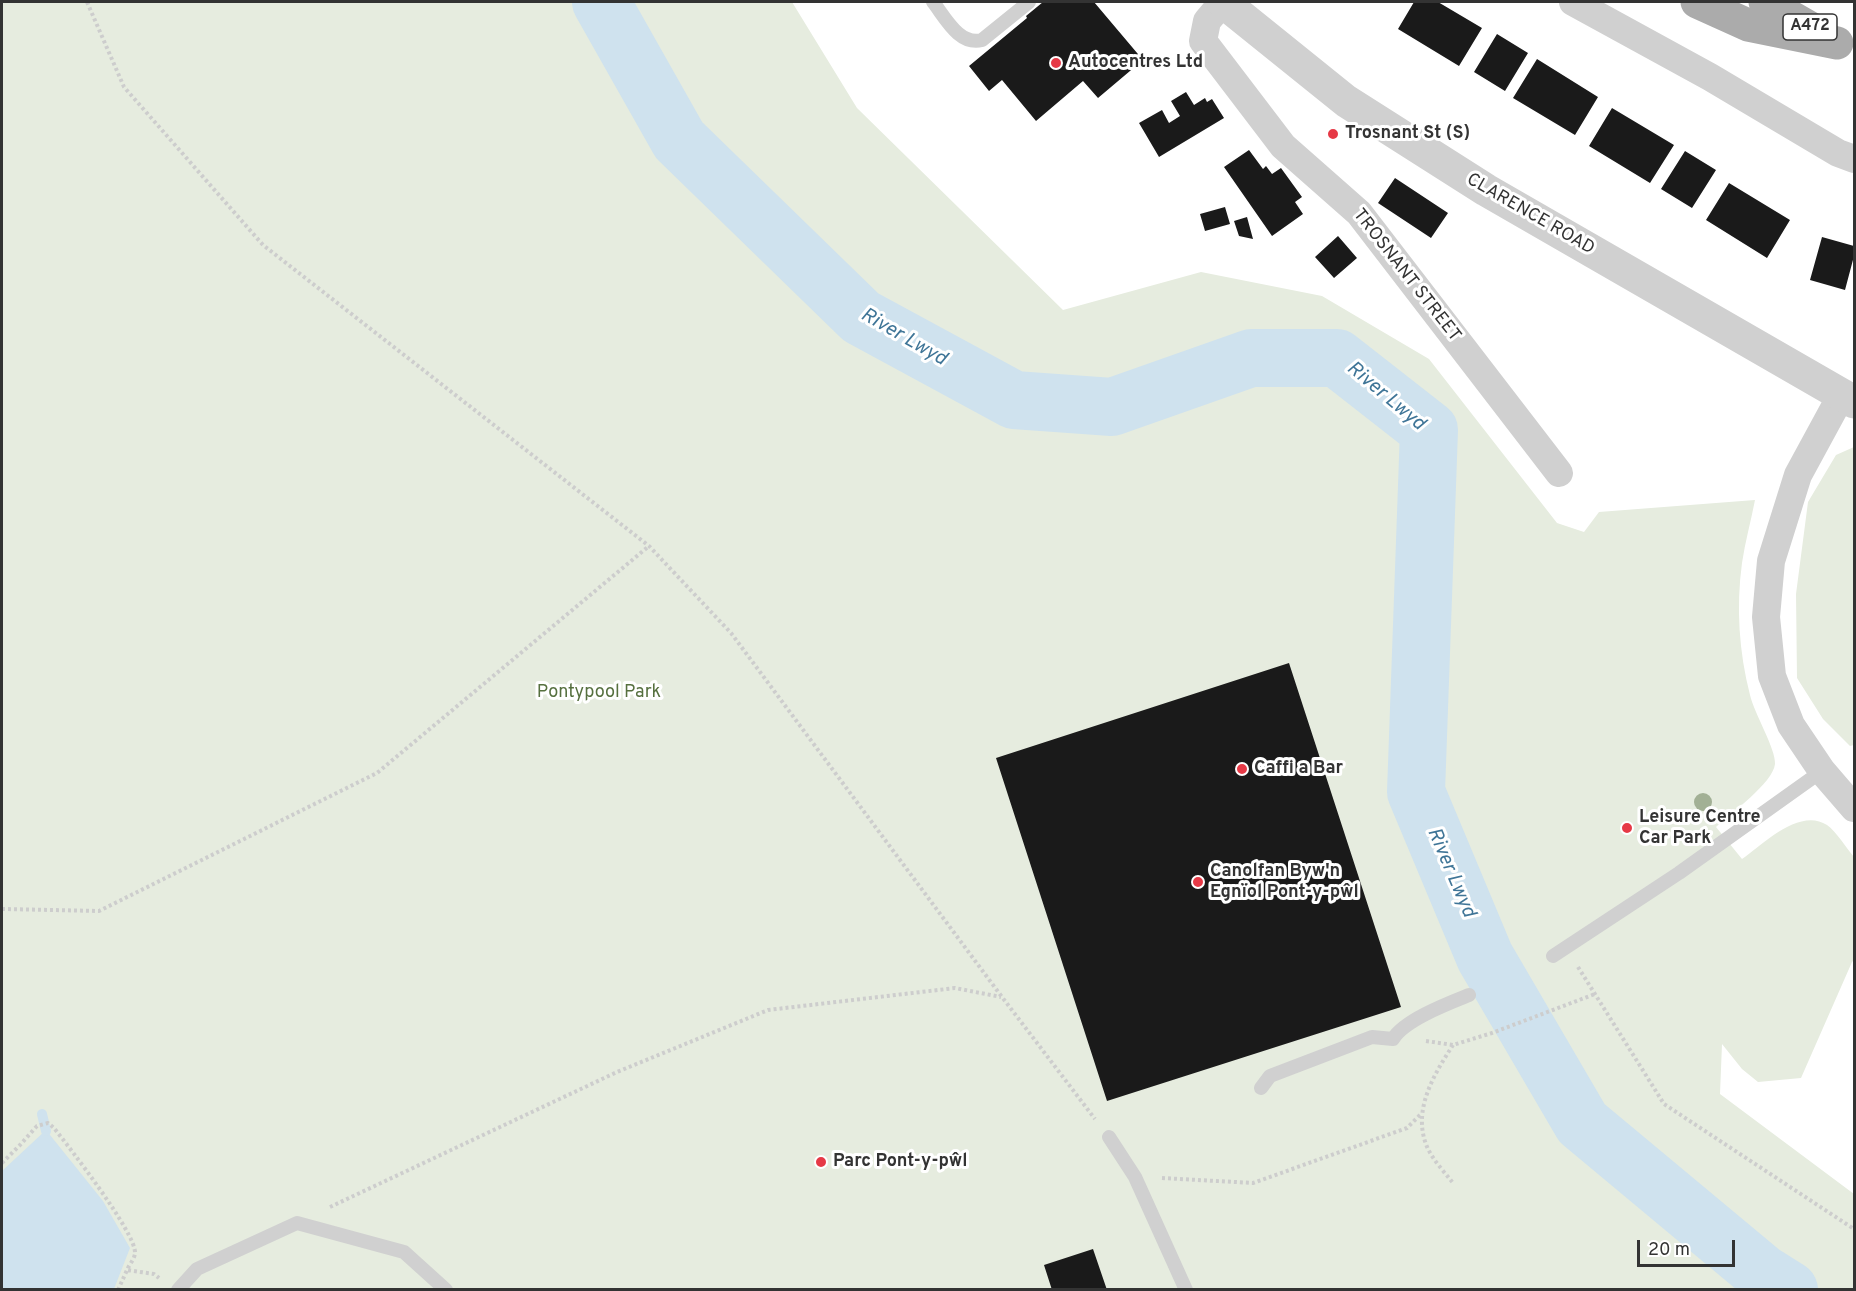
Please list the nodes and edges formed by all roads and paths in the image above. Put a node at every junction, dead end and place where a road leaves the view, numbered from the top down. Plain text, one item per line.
1 (87, 2) edge
2 (933, 2) edge
3 (1029, 2) edge
4 (1223, 2) edge
5 (1573, 2) edge
6 (1697, 2) edge
7 (1765, 2) edge
8 (1846, 48) edge
9 (1854, 159) edge
10 (1848, 398) edge
11 (1560, 473) dead end
12 (649, 546) junction
13 (1822, 771) junction
14 (1850, 796) edge
15 (2, 909) edge
16 (1567, 948) junction
17 (1553, 956) dead end
18 (1595, 994) junction
19 (1469, 995) dead end
20 (1002, 997) junction
21 (1397, 1032) junction
22 (1453, 1045) junction
23 (1261, 1088) dead end
24 (1421, 1114) junction
25 (1109, 1137) joint
26 (2, 1163) edge
27 (1135, 1177) junction
28 (1453, 1183) dead end
29 (297, 1223) junction
30 (1854, 1229) edge
31 (127, 1270) junction
32 (160, 1279) dead end
33 (118, 1290) edge
34 (178, 1290) edge
35 (446, 1290) edge
36 (1186, 1290) edge

1 - 12 path
2 - 3 lane
4 - 10 street, CLARENCE ROAD
4 - 11 street, TROSNANT STREET
5 - 9 street
6 - 8 main road
7 - 8 main road, A472
10 - 13 street
12 - 15 path
12 - 20 path
13 - 14 street
13 - 16 lane
16 - 17 lane
16 - 18 path
18 - 22 path
18 - 30 path
19 - 21 lane
20 - 25 path
20 - 29 path
21 - 22 path
21 - 23 lane
22 - 24 path
24 - 27 path
24 - 28 path
25 - 27 lane
26 - 31 path
27 - 36 lane
29 - 34 lane
29 - 35 lane
31 - 32 path
31 - 33 path

